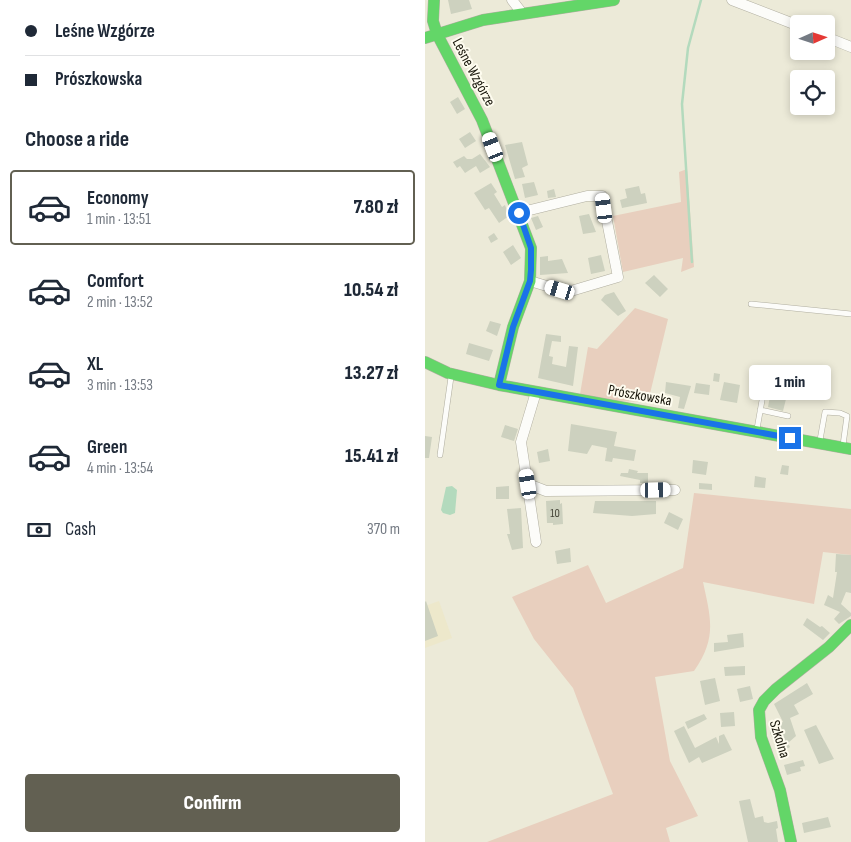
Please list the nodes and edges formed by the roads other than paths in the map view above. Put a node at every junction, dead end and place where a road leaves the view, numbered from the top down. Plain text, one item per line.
1 (434, 0) edge
2 (512, 0) edge
3 (614, 0) edge
4 (732, 0) edge
5 (598, 1) edge
6 (522, 13) junction
7 (790, 23) edge
8 (437, 34) junction
9 (425, 38) edge
10 (835, 41) edge
11 (851, 47) edge
12 (519, 213) junction
13 (530, 281) junction
14 (751, 304) dead end
15 (851, 314) edge
16 (425, 362) edge
17 (452, 374) junction
18 (499, 385) junction
19 (536, 392) junction
20 (785, 393) dead end
21 (760, 410) junction
22 (788, 416) dead end
23 (756, 432) junction
24 (819, 443) junction
25 (847, 449) edge
26 (439, 455) dead end
27 (528, 484) junction
28 (675, 490) dead end
29 (536, 542) dead end
30 (851, 625) edge
31 (791, 842) edge

1 - 8 street, Leśne Wzgórze
2 - 6 street
3 - 5 street
4 - 7 street
5 - 6 street
6 - 8 street
8 - 9 street
8 - 12 street, Leśne Wzgórze
10 - 11 street
12 - 13 street, Leśne Wzgórze
12 - 13 street
13 - 18 street, Leśne Wzgórze
14 - 15 lane
16 - 17 street, Prószkowska
17 - 18 street, Prószkowska
17 - 26 lane
18 - 19 street, Prószkowska
19 - 23 street, Prószkowska
19 - 27 street
20 - 21 lane
21 - 22 lane
21 - 23 lane
23 - 24 street, Prószkowska
24 - 25 street, Prószkowska
24 - 25 lane
27 - 28 street
27 - 29 street
30 - 31 street, Szkolna

